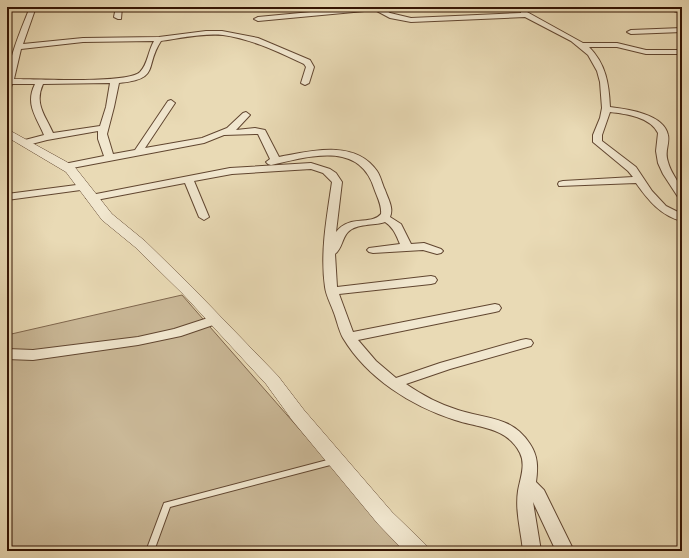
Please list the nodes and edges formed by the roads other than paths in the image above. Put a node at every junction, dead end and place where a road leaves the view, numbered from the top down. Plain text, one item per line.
1 (33, 7) edge
2 (119, 7) edge
3 (376, 7) edge
4 (668, 7) edge
5 (525, 11) edge
6 (682, 11) edge
7 (118, 17) dead end
8 (258, 20) dead end
9 (682, 30) edge
10 (632, 32) dead end
11 (159, 39) junction
12 (17, 44) junction
13 (583, 45) junction
14 (682, 52) edge
15 (114, 80) junction
16 (40, 81) junction
17 (305, 83) dead end
18 (8, 85) edge
19 (171, 103) dead end
20 (606, 108) junction
21 (246, 115) dead end
22 (102, 128) junction
23 (7, 132) edge
24 (224, 133) junction
25 (50, 136) junction
26 (24, 143) junction
27 (139, 153) junction
28 (110, 158) junction
29 (276, 162) junction
30 (67, 166) junction
31 (230, 171) junction
32 (188, 179) junction
33 (640, 180) junction
34 (563, 184) dead end
35 (88, 193) junction
36 (682, 195) edge
37 (7, 197) edge
38 (204, 217) dead end
39 (384, 218) junction
40 (682, 218) edge
41 (407, 247) junction
42 (373, 250) dead end
43 (437, 252) dead end
44 (330, 257) junction
45 (431, 280) dead end
46 (332, 291) junction
47 (495, 308) dead end
48 (214, 320) junction
49 (349, 337) junction
50 (526, 343) dead end
51 (7, 354) edge
52 (395, 383) junction
53 (337, 461) junction
54 (528, 484) junction
55 (150, 551) edge
56 (418, 551) edge
57 (532, 551) edge
58 (565, 551) edge

1 - 12 street
2 - 7 street
3 - 5 street
3 - 8 street
4 - 6 street
5 - 13 street
9 - 10 street
11 - 12 street
11 - 15 street
11 - 17 street
12 - 18 street
13 - 14 street
13 - 20 street
15 - 16 street
15 - 22 street
16 - 18 street
16 - 25 street
19 - 27 street
20 - 33 street
20 - 36 street
21 - 24 street
22 - 25 street
22 - 28 street
23 - 26 street
24 - 27 street
24 - 29 street
25 - 26 street
26 - 30 street
27 - 28 street
28 - 30 street
29 - 31 street
29 - 39 street
30 - 35 street
31 - 32 street
31 - 44 street
32 - 35 street
32 - 38 street
33 - 34 street
33 - 40 street
35 - 37 street
35 - 48 street
39 - 41 street
39 - 44 street
41 - 42 street
41 - 43 street
44 - 46 street
45 - 46 street
46 - 49 street
47 - 49 street
48 - 51 street
48 - 53 street
49 - 52 street
50 - 52 street
52 - 54 street
53 - 55 lane
53 - 56 street
54 - 57 street
54 - 58 street

